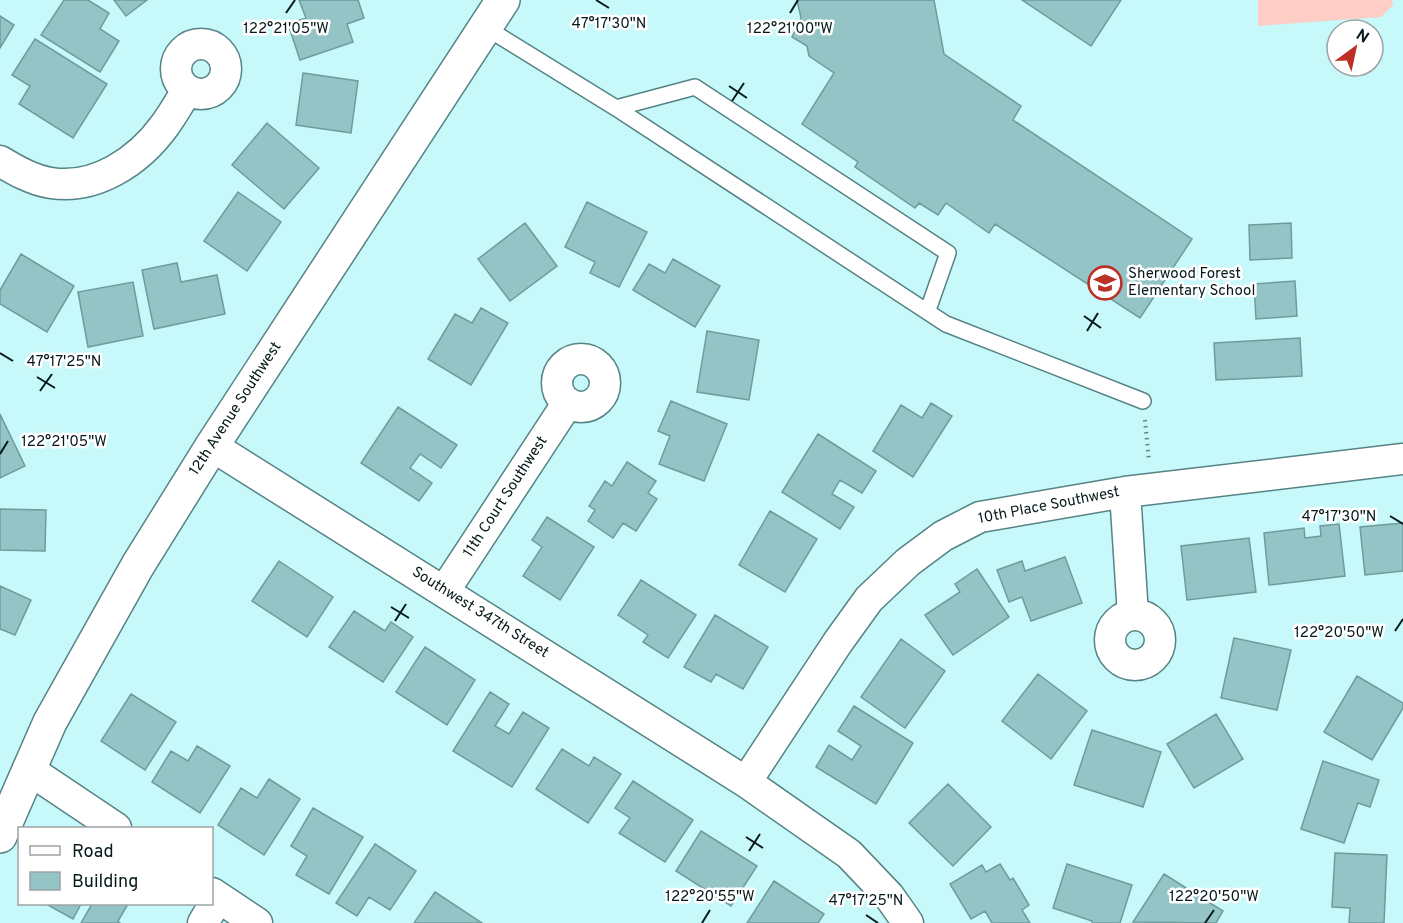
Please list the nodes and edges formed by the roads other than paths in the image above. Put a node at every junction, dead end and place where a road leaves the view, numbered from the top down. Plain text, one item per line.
1 (494, 13) edge
2 (188, 90) dead end
3 (616, 108) junction
4 (0, 161) edge
5 (927, 310) junction
6 (1143, 401) road end
7 (567, 404) dead end
8 (212, 446) junction
9 (1403, 459) edge
10 (1138, 490) junction
11 (445, 590) junction
12 (1133, 615) dead end
13 (28, 769) junction
14 (746, 782) junction
15 (115, 827) edge
16 (0, 836) edge
17 (215, 896) edge
18 (211, 905) edge
19 (203, 923) edge
20 (257, 923) edge
21 (908, 923) edge

1 - 3 lane
1 - 8 street, 12th Avenue Southwest
2 - 4 street
3 - 5 lane
3 - 5 lane
5 - 6 lane
7 - 11 street, 11th Court Southwest
8 - 11 street, Southwest 347th Street
8 - 13 street, 12th Avenue Southwest
9 - 10 street, 10th Place Southwest
10 - 12 street
10 - 14 street, 10th Place Southwest
11 - 14 street, Southwest 347th Street
13 - 15 street
13 - 16 street, 12th Avenue Southwest
14 - 21 street, Southwest 347th Street
17 - 20 street
18 - 19 street

